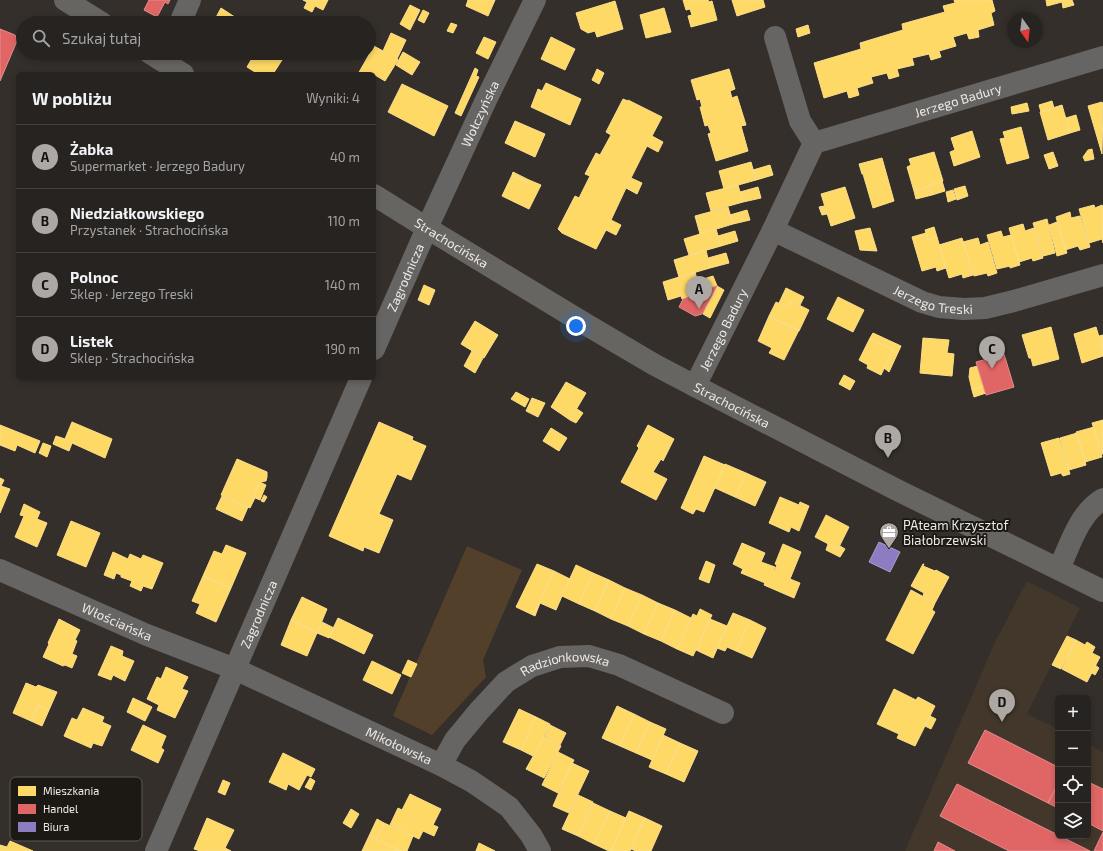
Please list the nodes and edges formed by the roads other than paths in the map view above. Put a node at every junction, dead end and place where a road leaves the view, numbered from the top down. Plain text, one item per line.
1 (65, 0) edge
2 (190, 0) edge
3 (534, 0) edge
4 (91, 16) edge
5 (183, 16) edge
6 (775, 37) dead end
7 (1103, 57) edge
8 (165, 60) edge
9 (180, 72) edge
10 (814, 143) junction
11 (376, 196) edge
12 (427, 228) junction
13 (773, 230) junction
14 (1103, 275) edge
15 (376, 344) edge
16 (360, 380) edge
17 (695, 386) junction
18 (1103, 499) edge
19 (1059, 569) junction
20 (0, 570) edge
21 (1103, 591) edge
22 (235, 669) junction
23 (723, 713) dead end
24 (441, 765) junction
25 (156, 851) edge
26 (540, 851) edge

1 - 4 main road
2 - 5 street
3 - 12 street, Wołczyńska
6 - 10 street
7 - 10 street, Jerzego Badury
8 - 9 main road
10 - 13 street, Jerzego Badury
11 - 12 main road, Strachocińska
12 - 15 street, Zagrodnicza
12 - 17 main road, Strachocińska
13 - 14 street, Jerzego Treski
13 - 17 street, Jerzego Badury
16 - 22 street, Zagrodnicza
17 - 19 main road, Strachocińska
18 - 19 street
19 - 21 main road, Strachocińska
20 - 22 street, Włościańska
22 - 24 street, Mikołowska
22 - 25 street, Zagrodnicza
23 - 24 street, Radzionkowska
24 - 26 street, Mikołowska

